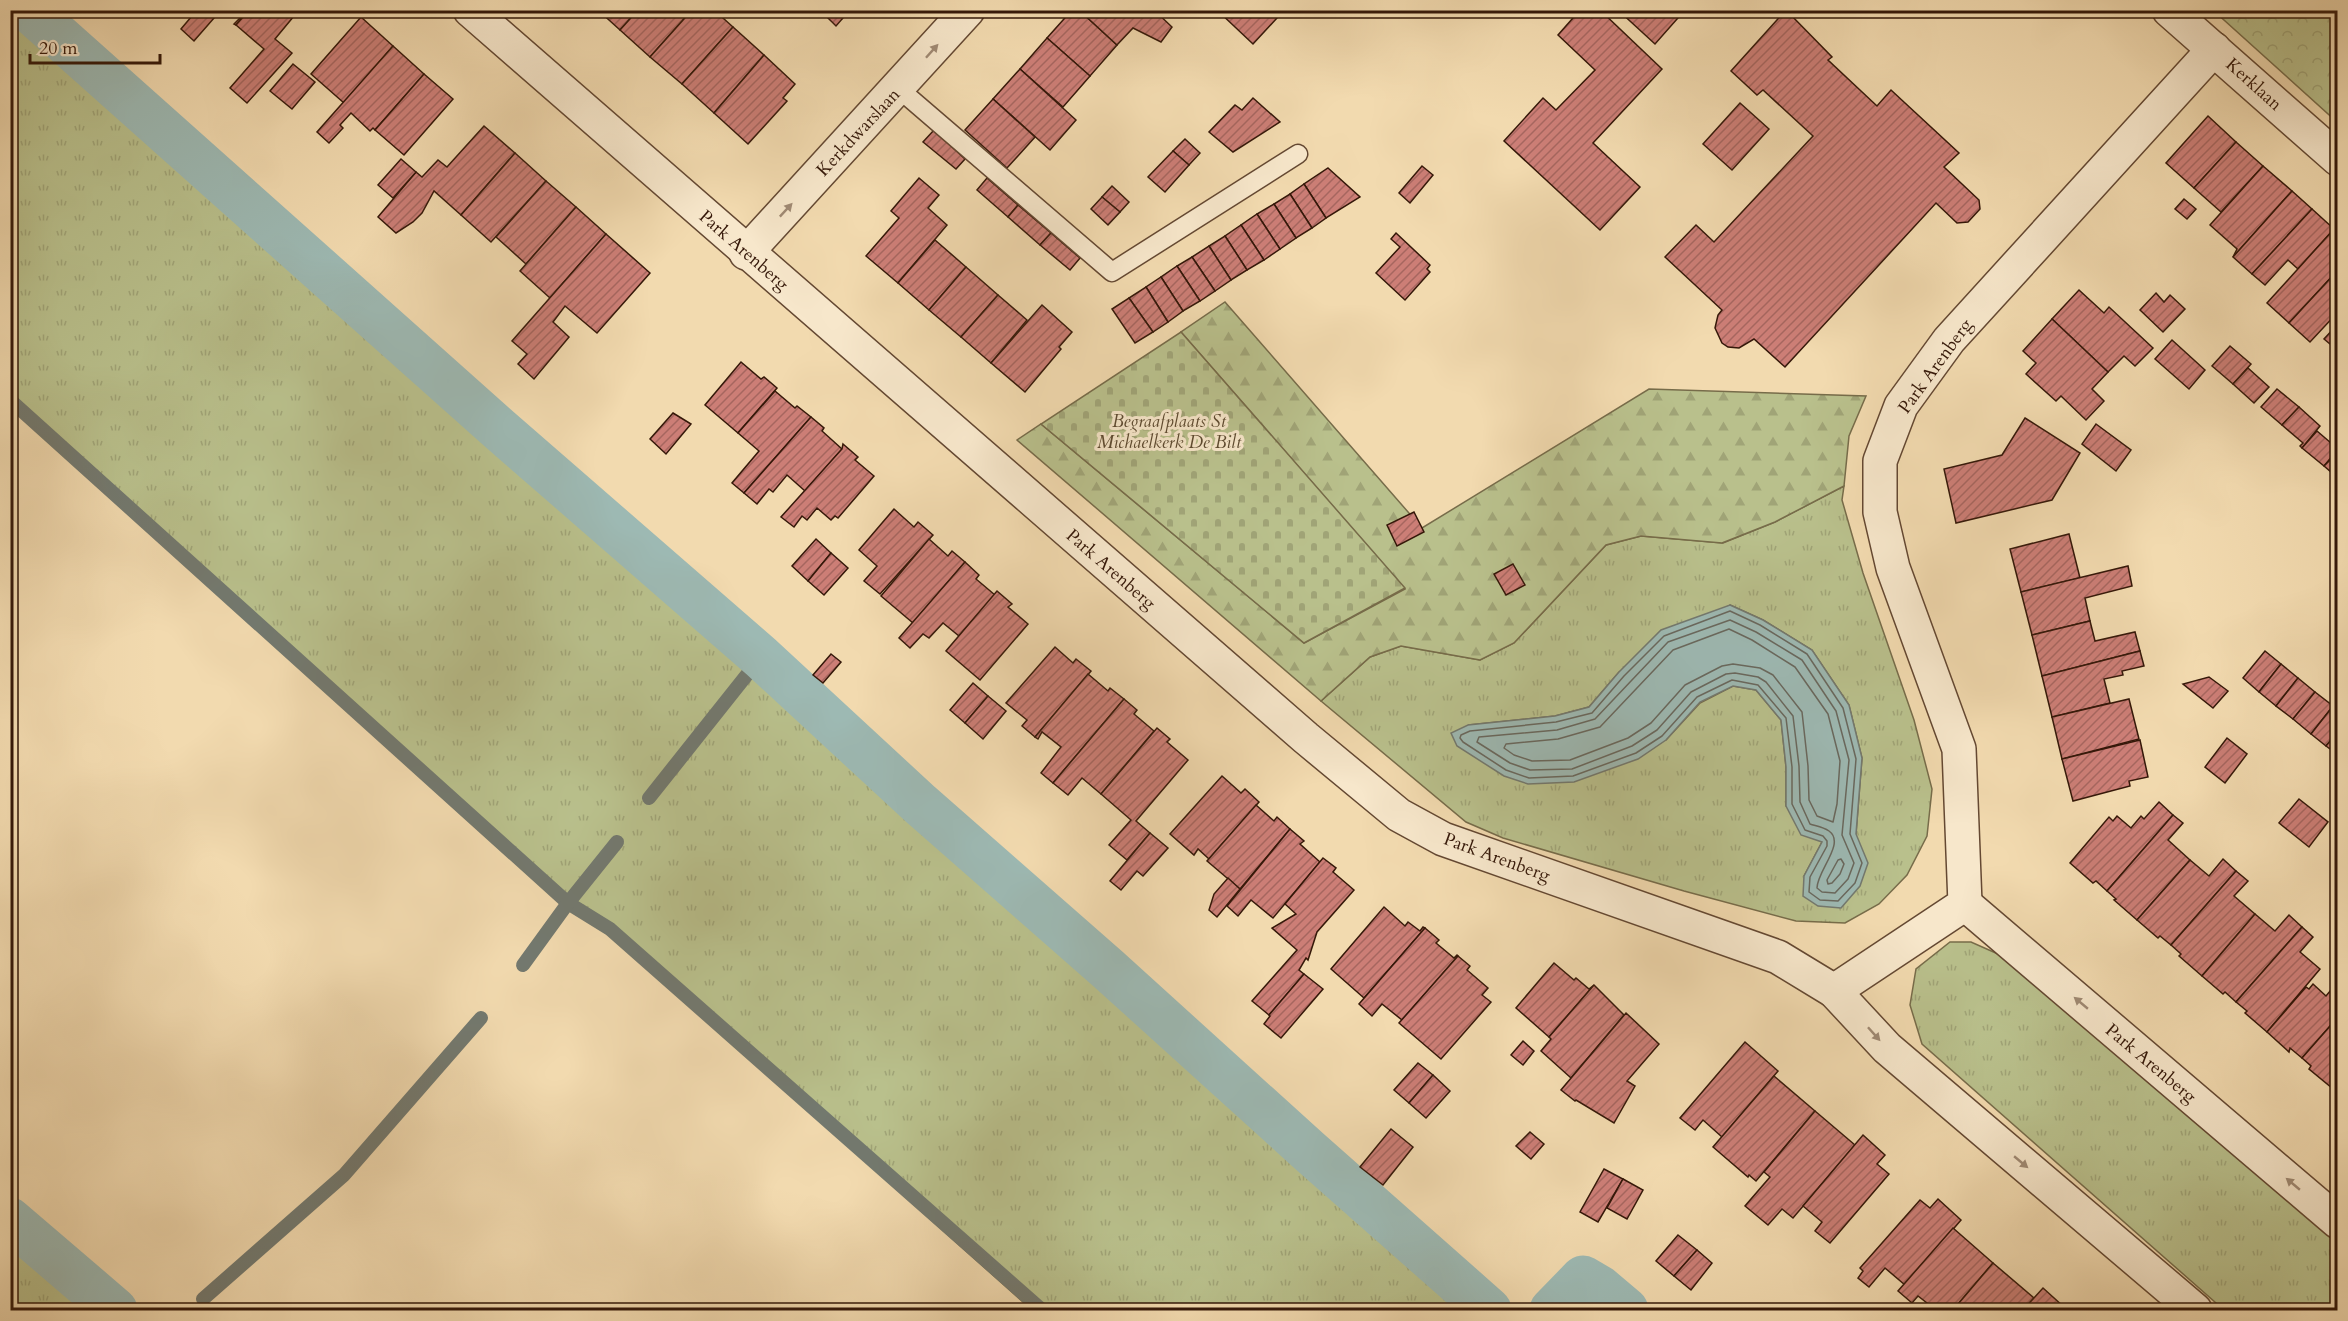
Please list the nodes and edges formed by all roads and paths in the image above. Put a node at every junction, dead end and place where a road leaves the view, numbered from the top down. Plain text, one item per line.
1 (470, 10) edge
2 (968, 10) edge
3 (2169, 10) edge
4 (2214, 49) junction
5 (898, 88) junction
6 (1298, 154) dead end
7 (2337, 159) edge
8 (746, 253) junction
9 (1965, 904) junction
10 (1834, 991) junction
11 (2337, 1222) edge
12 (2195, 1311) edge

1 - 8 street, Park Arenberg
5 -> 2 street, Kerkdwarslaan
3 - 4 street, Kerklaan
4 - 7 street, Kerklaan
4 - 9 street, Park Arenberg
5 - 6 lane
8 -> 5 street, Kerkdwarslaan
8 - 10 street, Park Arenberg
9 - 10 street
11 -> 9 street, Park Arenberg
10 -> 12 street, Park Arenberg

